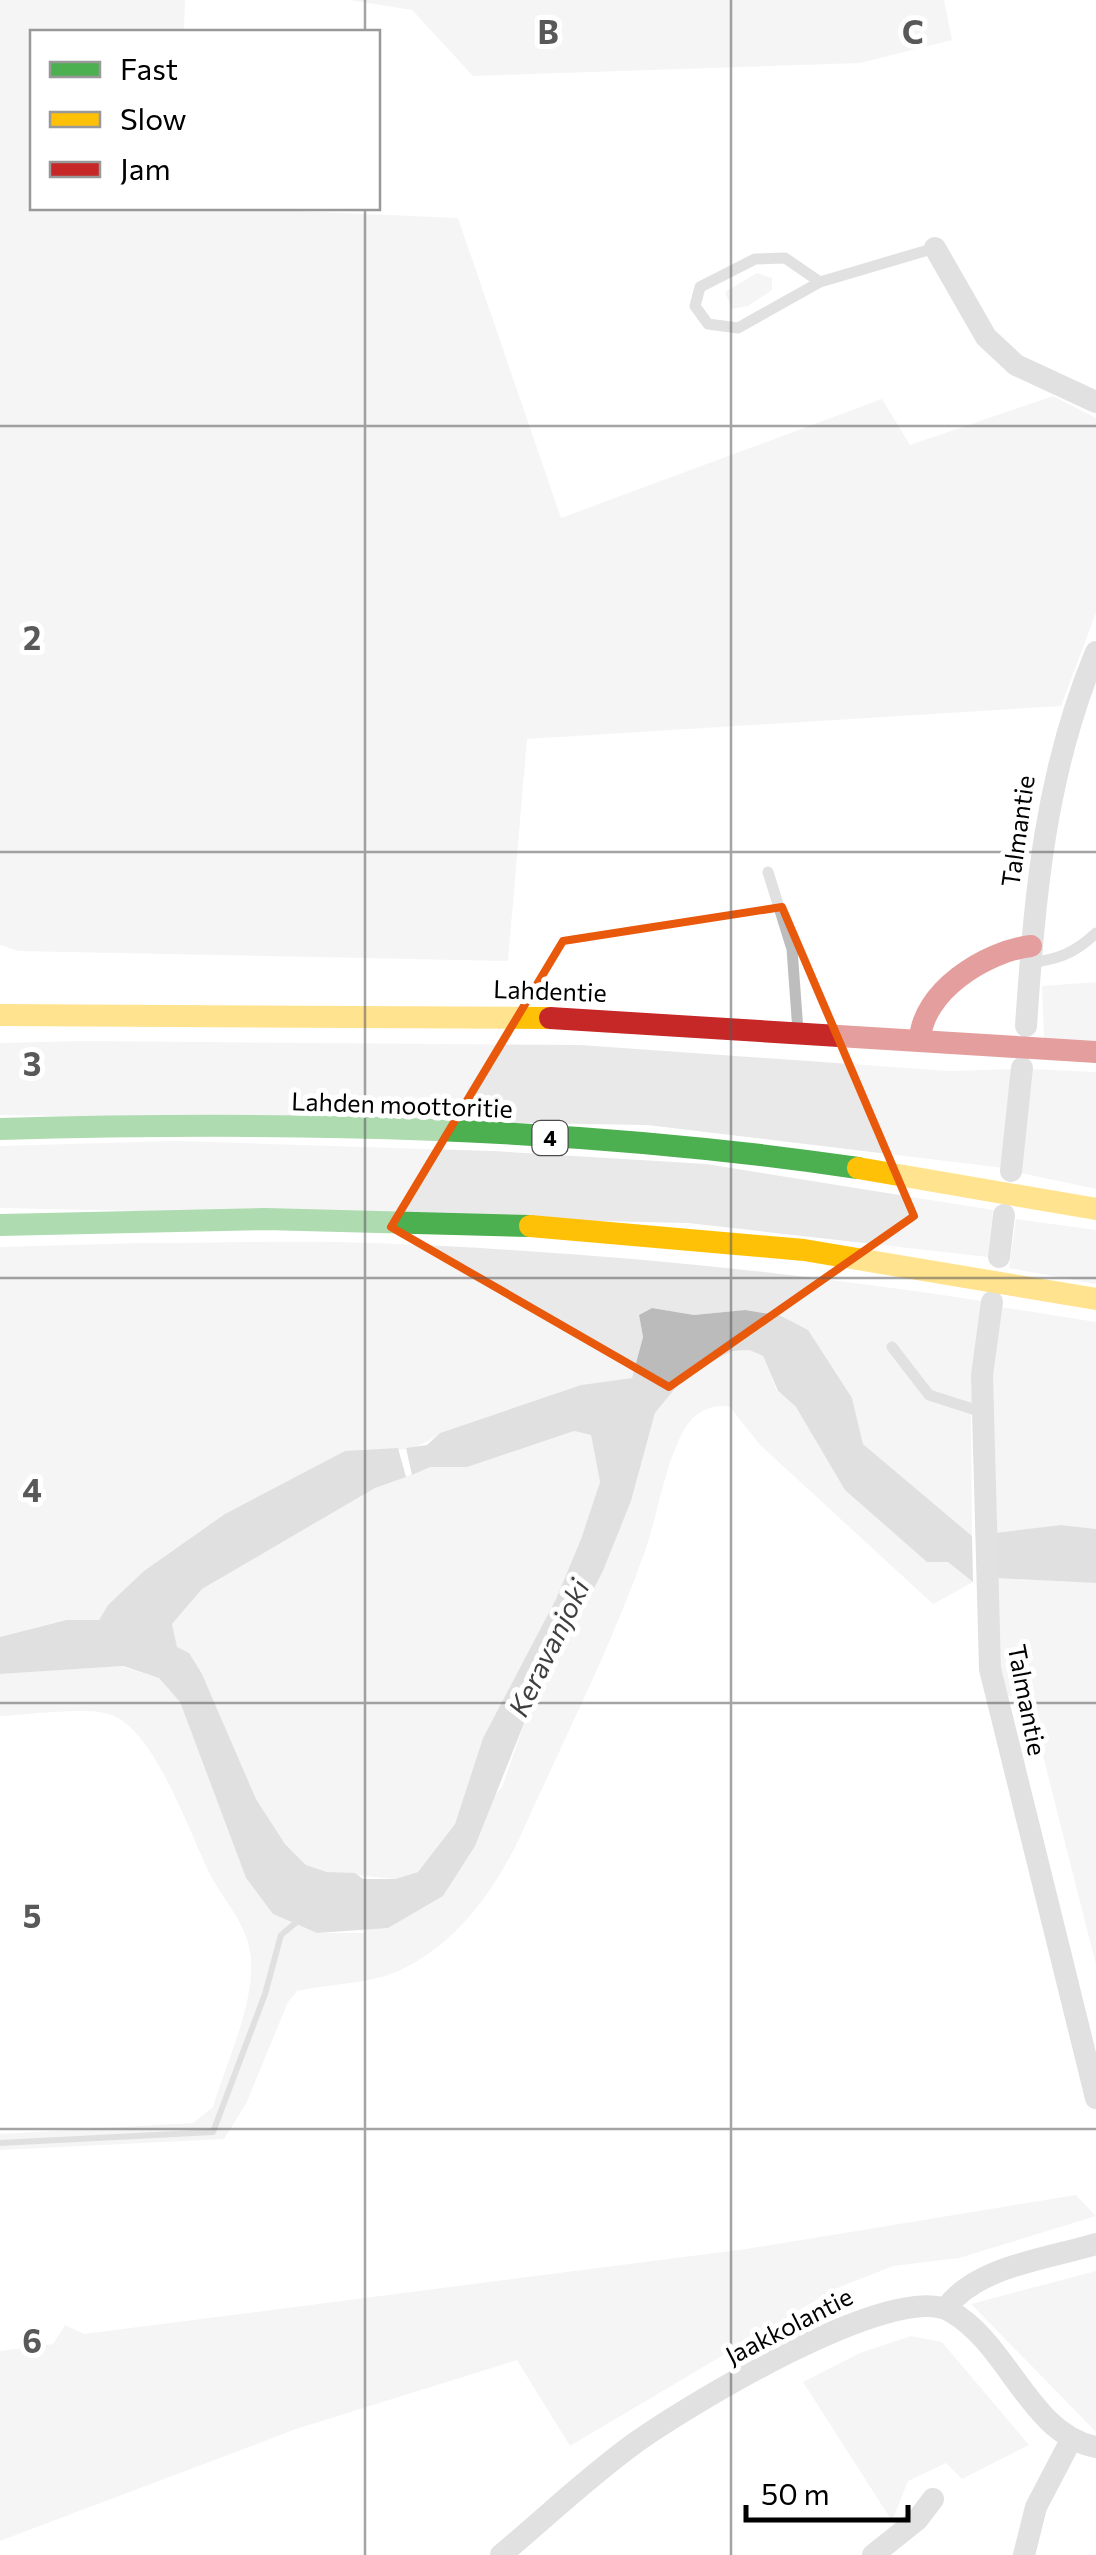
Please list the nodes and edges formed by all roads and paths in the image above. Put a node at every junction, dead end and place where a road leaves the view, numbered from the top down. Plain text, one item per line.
1 (935, 248) joint
2 (820, 282) junction
3 (1096, 402) edge
4 (1096, 654) edge
5 (768, 872) dead end
6 (1096, 932) edge
7 (1031, 954) junction
8 (0, 1016) edge
9 (1026, 1026) dead end
10 (798, 1031) junction
11 (920, 1041) junction
12 (1096, 1052) edge
13 (1022, 1068) dead end
14 (0, 1129) edge
15 (1011, 1170) dead end
16 (1096, 1209) edge
17 (1004, 1216) dead end
18 (0, 1226) edge
19 (999, 1258) dead end
20 (1096, 1299) edge
21 (992, 1302) dead end
22 (892, 1348) dead end
23 (982, 1412) junction
24 (1096, 2098) edge
25 (1096, 2244) edge
26 (946, 2308) junction
27 (1070, 2442) junction
28 (1096, 2447) edge
29 (933, 2499) dead end
30 (501, 2555) edge
31 (873, 2555) edge
32 (1024, 2555) edge

1 - 2 lane
1 - 3 street
2 - 2 lane
4 - 7 street, Talmantie
5 - 10 lane
6 - 7 lane
7 - 9 street, Talmantie
7 - 11 main road
8 - 10 main road, Lahdentie
10 - 11 main road, Lahdentie
11 - 12 main road, Lahdentie
13 - 15 street
14 - 16 main road, Lahden moottoritie / 4
17 - 19 street
18 - 20 main road
21 - 23 street, Talmantie
22 - 23 lane
23 - 24 street, Talmantie
25 - 26 street
26 - 27 street
26 - 30 street, Jaakkolantie
27 - 28 street
27 - 32 street
29 - 31 street

